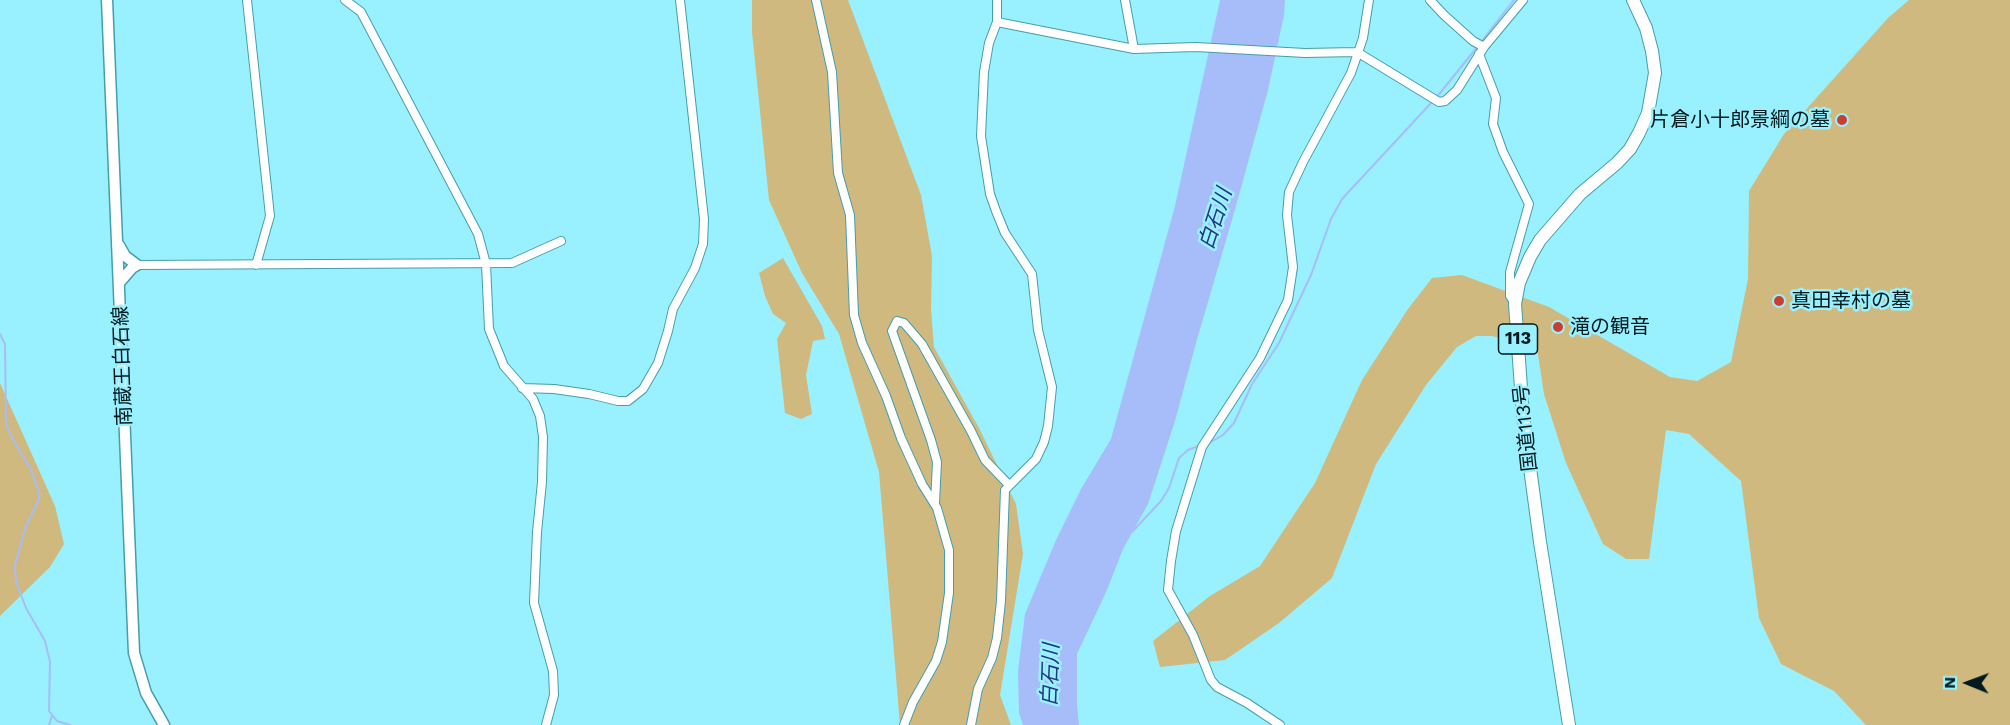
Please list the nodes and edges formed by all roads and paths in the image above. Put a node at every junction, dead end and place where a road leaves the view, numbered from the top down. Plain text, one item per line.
1 (107, 0) edge
2 (247, 0) edge
3 (345, 0) edge
4 (680, 0) edge
5 (816, 0) edge
6 (998, 0) edge
7 (1125, 0) edge
8 (1369, 0) edge
9 (1430, 0) edge
10 (1523, 0) edge
11 (1633, 0) edge
12 (997, 22) junction
13 (1479, 47) junction
14 (1134, 49) junction
15 (1357, 52) junction
16 (117, 241) junction
17 (561, 241) dead end
18 (486, 264) junction
19 (137, 265) junction
20 (256, 265) junction
21 (119, 283) junction
22 (1515, 304) junction
23 (522, 388) junction
24 (1009, 485) junction
25 (935, 503) junction
26 (164, 725) edge
27 (546, 725) edge
28 (904, 725) edge
29 (970, 725) edge
30 (1280, 725) edge
31 (1569, 725) edge

1 - 16 main road, 南蔵王白石線
2 - 20 street
3 - 18 street
4 - 23 street
5 - 25 street
6 - 12 street
7 - 14 street
8 - 15 street
9 - 13 street
10 - 13 street
11 - 22 highway, 国道113号 / 113
12 - 14 street
12 - 24 street
13 - 15 street
13 - 22 street
14 - 15 street
15 - 30 street
16 - 19 main road
16 - 21 main road, 南蔵王白石線
17 - 18 street
18 - 20 street
18 - 23 street
19 - 20 street
19 - 21 main road
21 - 26 main road, 南蔵王白石線
22 - 31 highway, 国道113号 / 113
23 - 27 street
24 - 25 street
24 - 29 street
25 - 28 street

